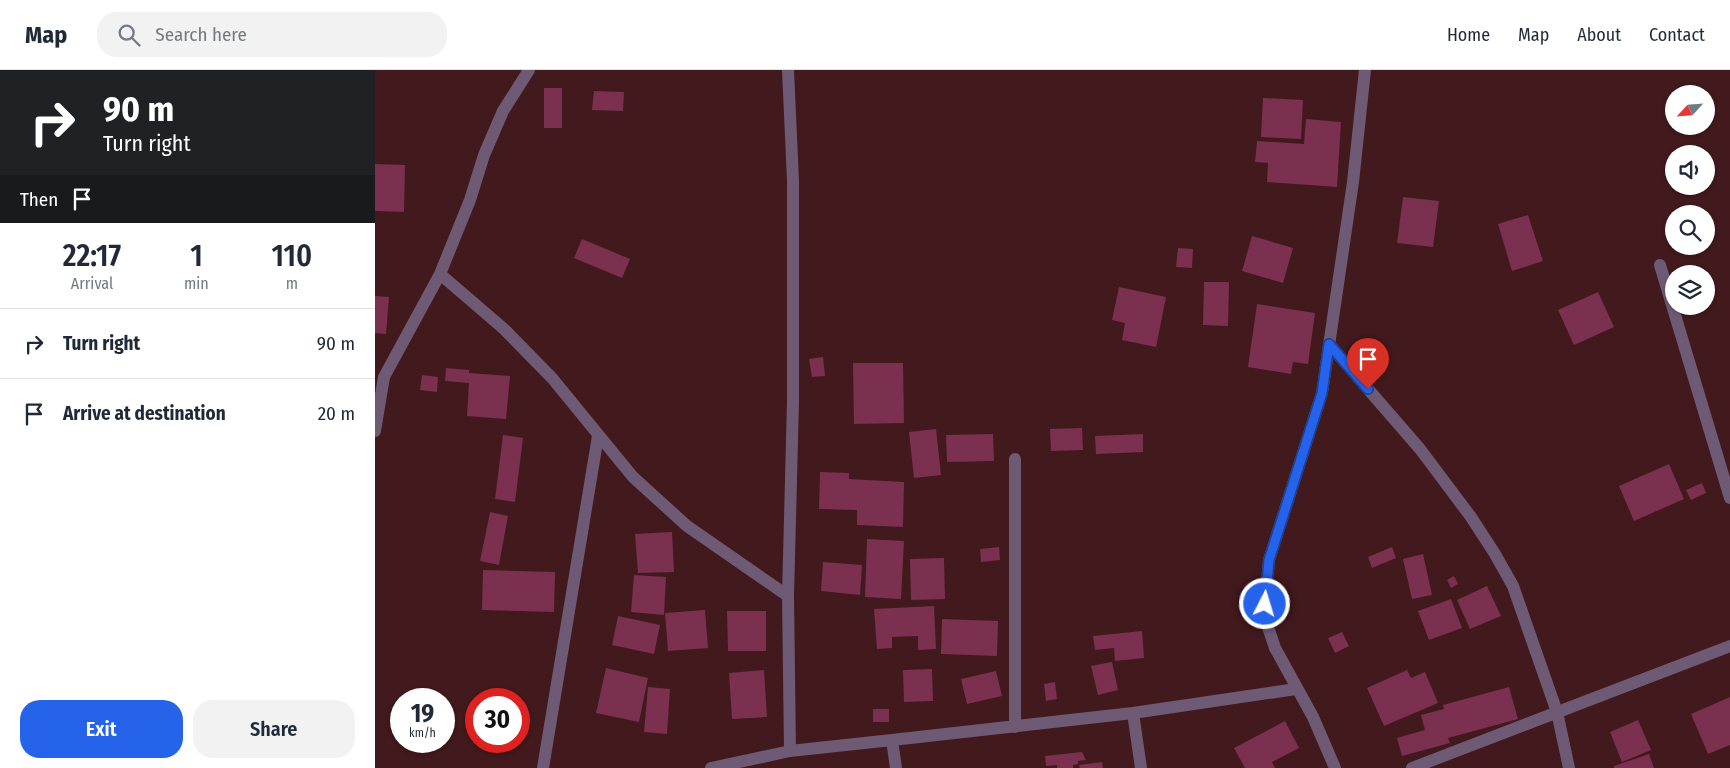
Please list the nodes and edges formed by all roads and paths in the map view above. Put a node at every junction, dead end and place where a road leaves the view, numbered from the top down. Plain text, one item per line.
1 (529, 70) edge
2 (788, 70) edge
3 (1365, 70) edge
4 (1660, 265) dead end
5 (440, 274) junction
6 (1329, 344) junction
7 (380, 376) edge
8 (375, 431) edge
9 (598, 436) junction
10 (1015, 459) dead end
11 (1730, 498) edge
12 (788, 596) junction
13 (1730, 646) edge
14 (1296, 690) junction
15 (1557, 712) junction
16 (1133, 714) junction
17 (1015, 727) junction
18 (892, 740) junction
19 (790, 751) junction
20 (543, 768) edge
21 (711, 768) edge
22 (896, 768) edge
23 (1141, 768) edge
24 (1335, 768) edge
25 (1412, 768) edge
26 (1569, 768) edge

1 - 5 street
2 - 12 street
3 - 6 street
4 - 11 street
5 - 7 street
5 - 9 street
6 - 14 street
6 - 15 street
7 - 8 street
9 - 12 street
9 - 20 street
10 - 17 street
12 - 19 street
13 - 15 street
14 - 16 street
14 - 24 street
15 - 25 street
15 - 26 street
16 - 17 street
16 - 23 street
17 - 18 street
18 - 19 street
18 - 22 street
19 - 21 street

